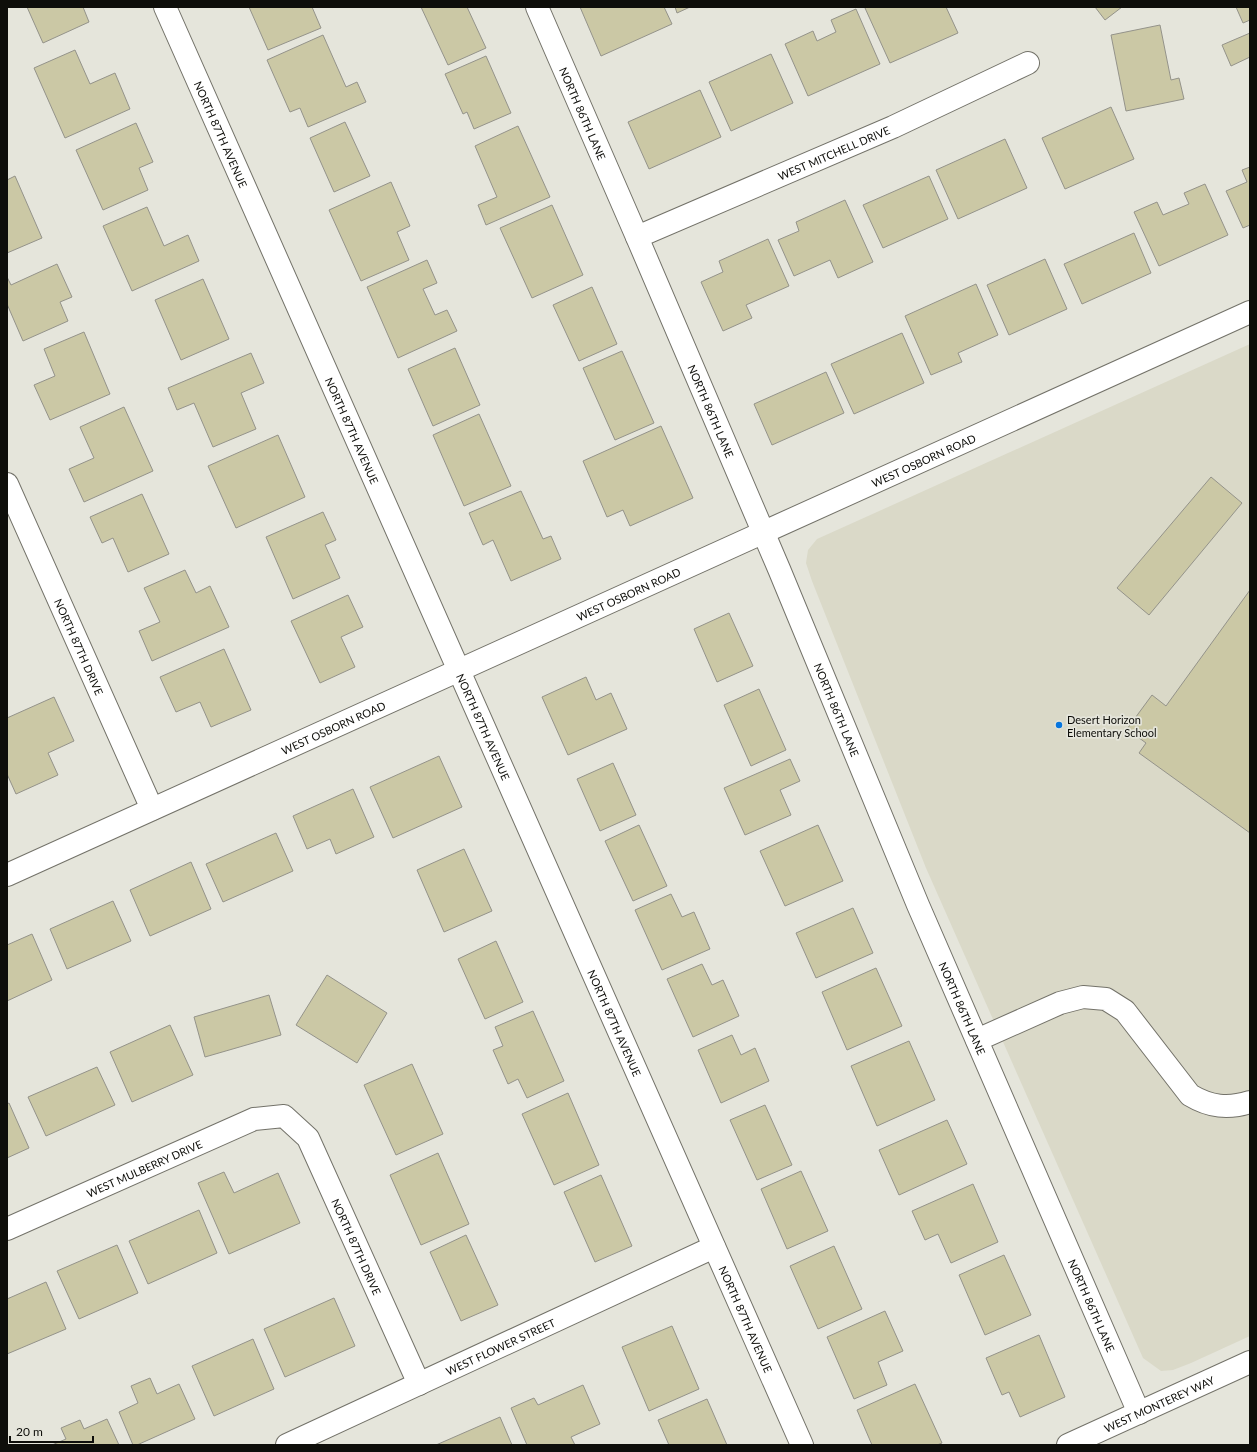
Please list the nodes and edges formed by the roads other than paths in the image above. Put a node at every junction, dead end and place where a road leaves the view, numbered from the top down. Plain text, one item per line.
1 (165, 7) edge
2 (537, 7) edge
3 (1028, 63) dead end
4 (638, 238) junction
5 (1250, 312) edge
6 (7, 484) edge
7 (763, 532) junction
8 (459, 671) junction
9 (152, 809) junction
10 (7, 875) edge
11 (977, 1040) junction
12 (1250, 1102) edge
13 (284, 1116) joint
14 (7, 1229) edge
15 (714, 1247) junction
16 (1250, 1362) edge
17 (420, 1384) junction
18 (1139, 1413) junction
19 (287, 1445) edge
20 (802, 1445) edge
21 (1068, 1445) edge

1 - 8 street, NORTH 87TH AVENUE
2 - 4 street, NORTH 86TH LANE
3 - 4 street, WEST MITCHELL DRIVE
4 - 7 street, NORTH 86TH LANE
5 - 7 street, WEST OSBORN ROAD
6 - 9 street, NORTH 87TH DRIVE
7 - 8 street, WEST OSBORN ROAD
7 - 11 street, NORTH 86TH LANE
8 - 9 street, WEST OSBORN ROAD
8 - 15 street, NORTH 87TH AVENUE
9 - 10 street, WEST OSBORN ROAD
11 - 12 street
11 - 18 street, NORTH 86TH LANE
13 - 14 street, WEST MULBERRY DRIVE
13 - 17 street, NORTH 87TH DRIVE
15 - 17 street, WEST FLOWER STREET
15 - 20 street, NORTH 87TH AVENUE
16 - 18 street, WEST MONTEREY WAY
17 - 19 street, WEST FLOWER STREET
18 - 21 street, WEST MONTEREY WAY

